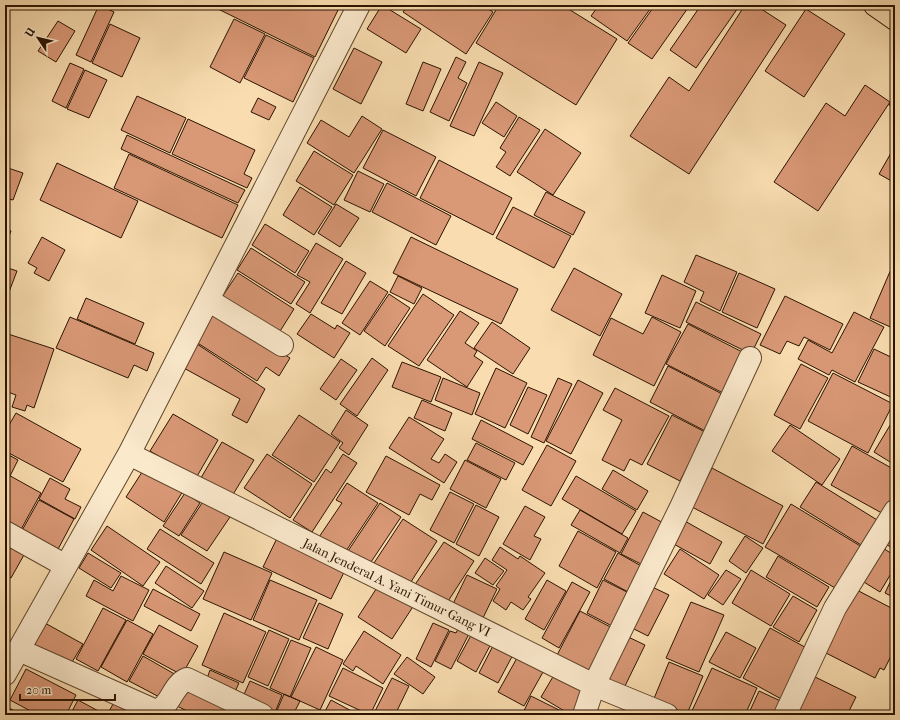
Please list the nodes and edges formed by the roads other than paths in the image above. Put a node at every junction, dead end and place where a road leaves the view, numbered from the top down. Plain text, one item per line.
1 (359, 5) edge
2 (875, 5) edge
3 (895, 19) edge
4 (208, 300) junction
5 (282, 345) dead end
6 (750, 358) dead end
7 (129, 454) junction
8 (895, 511) edge
9 (5, 532) edge
10 (66, 566) junction
11 (19, 650) junction
12 (5, 674) edge
13 (594, 685) junction
14 (262, 715) edge
15 (584, 715) edge
16 (667, 715) edge
17 (784, 715) edge

1 - 4 street
2 - 3 highway
4 - 5 street
4 - 7 street
6 - 13 street
7 - 10 street
7 - 13 street, Jalan Jenderal A. Yani Timur Gang VI
8 - 17 street
9 - 10 street
10 - 11 street
11 - 12 street
11 - 14 street
13 - 15 street
13 - 16 street, Jalan Jenderal A. Yani Timur Gang VI

